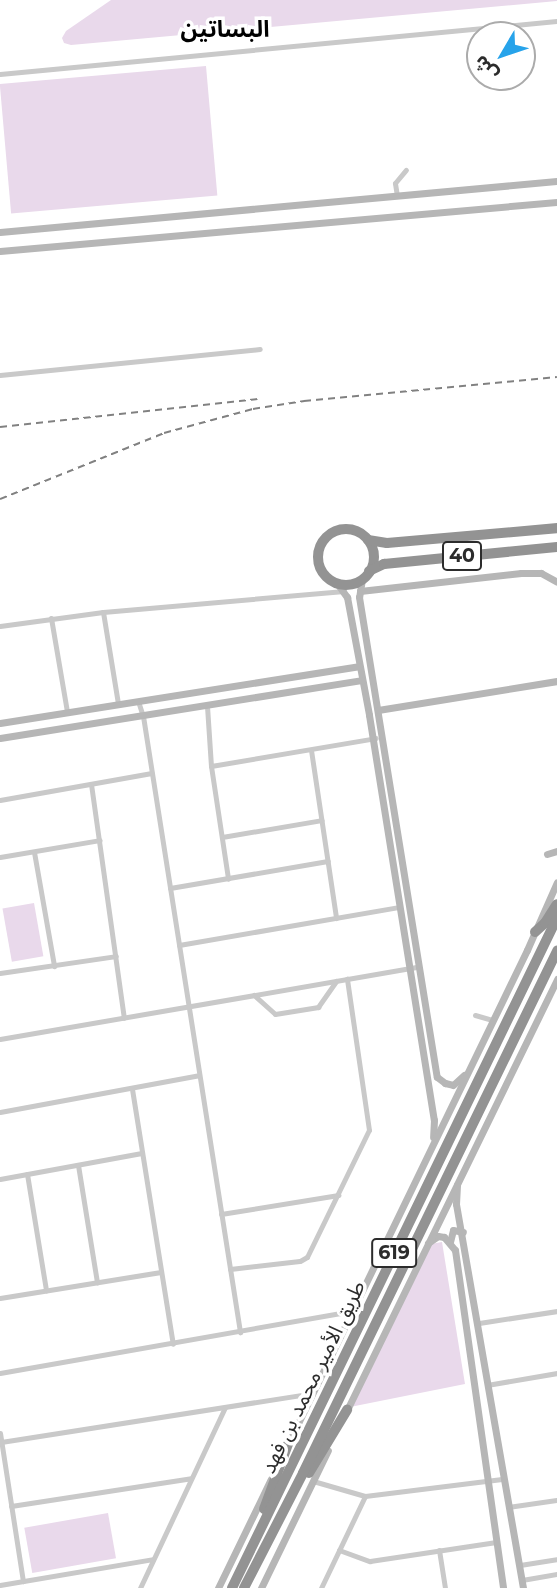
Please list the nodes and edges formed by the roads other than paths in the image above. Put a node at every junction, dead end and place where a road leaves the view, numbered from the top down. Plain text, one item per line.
1 (557, 21) edge
2 (1, 73) edge
3 (406, 170) dead end
4 (557, 181) edge
5 (397, 196) junction
6 (557, 202) edge
7 (0, 232) edge
8 (0, 251) edge
9 (260, 349) dead end
10 (0, 375) edge
11 (557, 528) edge
12 (368, 541) junction
13 (557, 547) edge
14 (366, 575) junction
15 (336, 582) junction
16 (557, 582) edge
17 (344, 591) junction
18 (360, 591) junction
19 (103, 612) junction
20 (51, 618) junction
21 (0, 626) edge
22 (359, 666) junction
23 (361, 680) junction
24 (557, 681) edge
25 (138, 701) junction
26 (118, 704) junction
27 (207, 706) junction
28 (378, 710) junction
29 (67, 712) junction
30 (143, 716) junction
31 (0, 723) edge
32 (383, 737) junction
33 (0, 738) edge
34 (373, 738) junction
35 (311, 750) junction
36 (211, 766) junction
37 (152, 773) junction
38 (91, 784) junction
39 (0, 800) edge
40 (322, 820) junction
41 (222, 837) junction
42 (100, 840) junction
43 (557, 851) edge
44 (34, 852) junction
45 (547, 854) dead end
46 (0, 858) edge
47 (328, 860) junction
48 (229, 879) junction
49 (557, 882) edge
50 (170, 888) junction
51 (557, 904) edge
52 (400, 907) junction
53 (336, 918) junction
54 (557, 918) edge
55 (535, 932) junction
56 (179, 945) junction
57 (557, 951) edge
58 (117, 956) junction
59 (54, 966) junction
60 (418, 967) junction
61 (409, 968) junction
62 (0, 973) edge
63 (347, 979) junction
64 (557, 979) edge
65 (337, 981) junction
66 (254, 995) junction
67 (189, 1007) junction
68 (475, 1015) dead end
69 (124, 1018) junction
70 (493, 1020) junction
71 (0, 1040) edge
72 (467, 1072) junction
73 (200, 1075) junction
74 (132, 1089) junction
75 (0, 1112) edge
76 (433, 1141) junction
77 (142, 1153) junction
78 (78, 1165) junction
79 (27, 1174) junction
80 (0, 1180) edge
81 (457, 1180) junction
82 (338, 1195) junction
83 (221, 1214) junction
84 (464, 1232) junction
85 (450, 1242) junction
86 (423, 1249) junction
87 (230, 1269) junction
88 (162, 1272) junction
89 (97, 1282) junction
90 (46, 1290) junction
91 (0, 1298) edge
92 (351, 1311) junction
93 (557, 1311) edge
94 (479, 1323) junction
95 (240, 1332) junction
96 (173, 1344) junction
97 (0, 1373) edge
98 (557, 1373) edge
99 (488, 1385) junction
100 (313, 1393) junction
101 (225, 1407) junction
102 (347, 1410) junction
103 (0, 1433) edge
104 (1, 1442) edge
105 (288, 1444) junction
106 (192, 1478) junction
107 (502, 1479) junction
108 (313, 1480) junction
109 (488, 1481) junction
110 (365, 1496) junction
111 (557, 1500) edge
112 (11, 1506) junction
113 (508, 1507) junction
114 (495, 1542) junction
115 (265, 1546) junction
116 (250, 1550) junction
117 (339, 1550) junction
118 (439, 1550) junction
119 (153, 1559) junction
120 (557, 1559) edge
121 (520, 1565) junction
122 (557, 1574) edge
123 (23, 1581) junction
124 (523, 1584) edge
125 (0, 1585) edge
126 (141, 1588) edge
127 (218, 1588) edge
128 (232, 1588) edge
129 (244, 1588) edge
130 (261, 1588) edge
131 (321, 1588) edge
132 (445, 1588) edge
133 (503, 1588) edge

1 - 2 street
3 - 5 street
4 - 5 street
5 - 7 street
6 - 8 street
9 - 10 street
11 - 12 highway, 40
12 - 14 highway
12 - 15 highway
13 - 14 highway, 40
14 - 15 highway
14 - 18 street
15 - 17 street
16 - 18 street
17 - 19 street
17 - 22 street
18 - 28 street
19 - 20 street
19 - 26 street
20 - 21 street
20 - 29 street
22 - 23 street
22 - 25 street
23 - 27 street
23 - 34 street
24 - 28 street
25 - 26 street
25 - 30 street
26 - 29 street
27 - 30 street
27 - 36 street
28 - 32 street
29 - 31 street
30 - 33 street
30 - 37 street
32 - 34 street
32 - 60 street
34 - 35 street
34 - 52 street
35 - 36 street
35 - 40 street
36 - 41 street
37 - 38 street
37 - 50 street
38 - 39 street
38 - 42 street
40 - 41 street
40 - 47 street
41 - 48 street
42 - 44 street
42 - 58 street
43 - 45 street
44 - 46 street
44 - 59 street
47 - 48 street
47 - 53 street
48 - 50 street
49 - 55 street
50 - 56 street
51 - 55 highway
52 - 53 street
52 - 61 street
53 - 56 street
54 - 116 highway, طريق الأمير محمد بن فهد / 619
55 - 70 street
56 - 67 street
57 - 115 highway, طريق الأمير محمد بن فهد / 619
58 - 59 street
58 - 69 street
59 - 62 street
60 - 61 street
60 - 72 street
61 - 63 street
61 - 76 street
63 - 65 street
63 - 82 street
64 - 81 street
65 - 66 street
65 - 66 street
66 - 67 street
67 - 69 street
67 - 73 street
68 - 70 street
69 - 71 street
70 - 72 street
72 - 76 street
73 - 74 street
73 - 83 street
74 - 75 street
74 - 77 street
76 - 92 street
77 - 78 street
77 - 88 street
78 - 79 street
78 - 89 street
79 - 80 street
79 - 90 street
81 - 84 street
81 - 86 street
82 - 83 street
82 - 87 street
83 - 87 street
84 - 85 street
84 - 94 street
85 - 86 street
85 - 109 street
86 - 102 street
87 - 95 street
88 - 89 street
88 - 96 street
89 - 90 street
90 - 91 street
92 - 95 street
92 - 100 street
93 - 94 street
94 - 99 street
95 - 96 street
96 - 97 street
98 - 99 street
99 - 107 street
100 - 101 street
100 - 105 street
101 - 104 street
101 - 106 street
102 - 108 street
102 - 115 highway
103 - 104 street
104 - 112 street
105 - 116 highway
105 - 127 street
106 - 112 street
106 - 119 street
107 - 109 street
107 - 113 street
108 - 110 street
108 - 130 street
109 - 110 street
109 - 114 street
110 - 117 street
111 - 113 street
112 - 123 street
113 - 121 street
114 - 118 street
114 - 133 street
115 - 129 highway, طريق الأمير محمد بن فهد / 619
116 - 128 highway, طريق الأمير محمد بن فهد / 619
117 - 118 street
117 - 131 street
118 - 132 street
119 - 123 street
119 - 126 street
120 - 121 street
121 - 124 street
122 - 124 street
123 - 125 street

